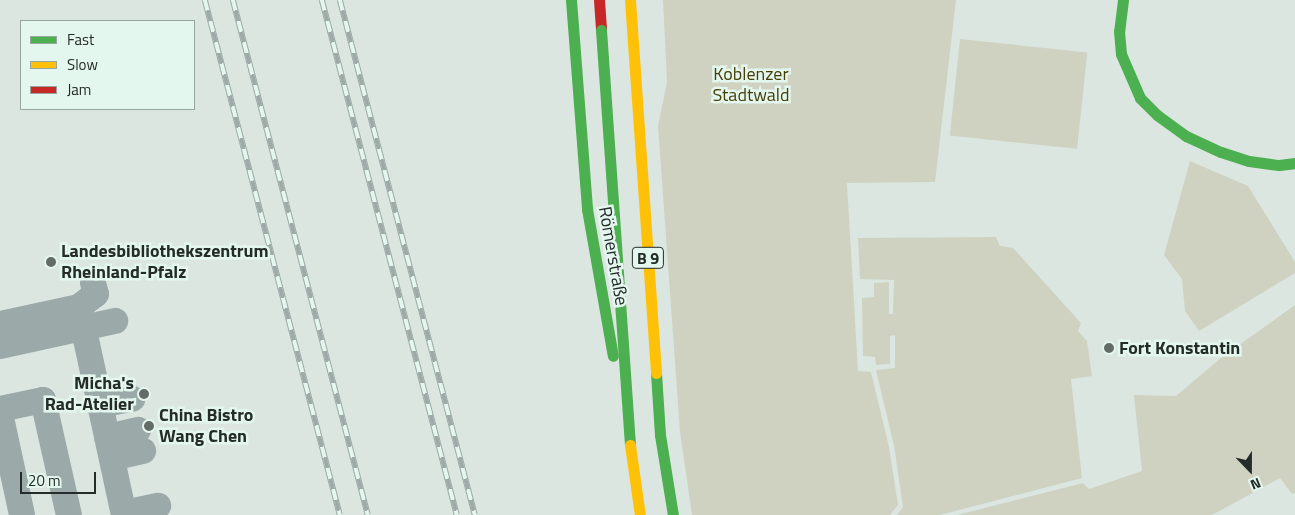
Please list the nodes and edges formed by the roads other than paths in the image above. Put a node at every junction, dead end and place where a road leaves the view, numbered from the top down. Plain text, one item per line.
1 (572, 0) edge
2 (599, 0) edge
3 (630, 0) edge
4 (1123, 0) edge
5 (1295, 163) edge
6 (93, 283) dead end
7 (81, 318) junction
8 (115, 321) dead end
9 (0, 324) edge
10 (0, 346) edge
11 (132, 399) dead end
12 (100, 406) junction
13 (0, 411) edge
14 (141, 441) dead end
15 (110, 448) junction
16 (4, 453) edge
17 (8, 484) edge
18 (158, 506) dead end
19 (15, 512) edge
20 (124, 514) edge
21 (69, 515) edge
22 (641, 515) edge
23 (673, 515) edge

1 - 22 main road, Römerstraße
2 - 22 main road, B 9, bridge
3 - 23 main road, B 9
4 - 5 main road
6 - 7 street
7 - 8 street
7 - 9 street
7 - 10 street
7 - 12 street
11 - 12 street
12 - 15 street
13 - 16 street
13 - 21 street
14 - 15 street
15 - 20 street
16 - 17 street
17 - 19 street
18 - 20 street

